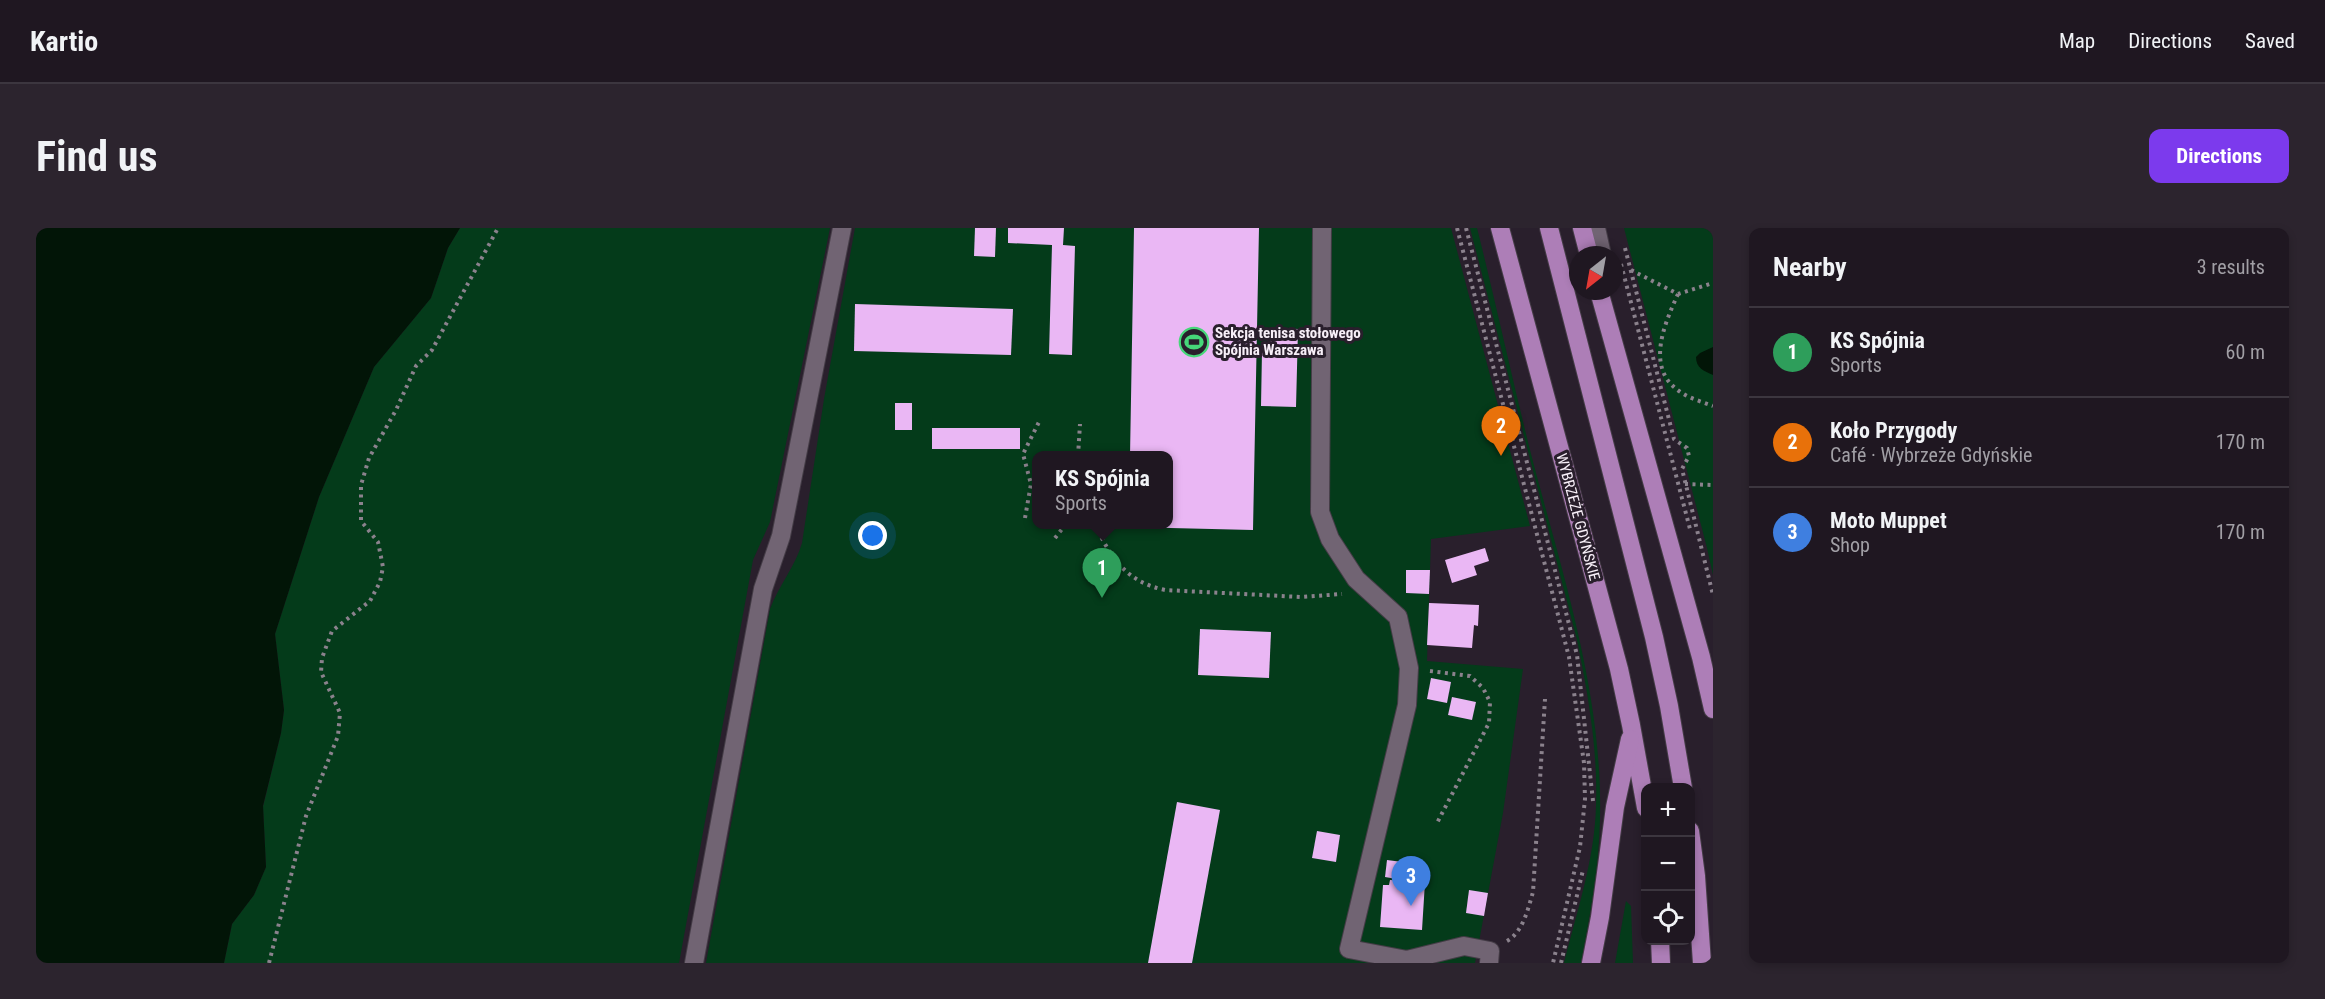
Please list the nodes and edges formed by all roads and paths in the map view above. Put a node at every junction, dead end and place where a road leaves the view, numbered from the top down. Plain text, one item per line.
1 (498, 228) edge
2 (842, 228) edge
3 (1322, 228) edge
4 (1457, 228) edge
5 (1466, 228) edge
6 (1500, 228) edge
7 (1549, 228) edge
8 (1582, 228) edge
9 (1596, 228) edge
10 (1622, 238) dead end
11 (1587, 246) edge
12 (1606, 246) edge
13 (1630, 270) junction
14 (1713, 284) edge
15 (1678, 294) junction
16 (1623, 298) edge
17 (1601, 300) edge
18 (1608, 300) edge
19 (1613, 346) junction
20 (1661, 363) junction
21 (1655, 365) junction
22 (1713, 406) edge
23 (1039, 422) dead end
24 (1080, 424) dead end
25 (1077, 451) edge
26 (1685, 484) junction
27 (1713, 485) edge
28 (1026, 518) dead end
29 (1063, 529) edge
30 (1097, 529) edge
31 (1690, 530) dead end
32 (1055, 538) dead end
33 (1370, 592) junction
34 (1713, 595) edge
35 (1409, 668) junction
36 (1545, 699) dead end
37 (1713, 709) edge
38 (1631, 725) junction
39 (1641, 783) edge
40 (1682, 783) edge
41 (1592, 809) dead end
42 (1436, 825) dead end
43 (1691, 837) edge
44 (1585, 860) dead end
45 (1660, 945) edge
46 (1490, 957) edge
47 (269, 963) edge
48 (694, 963) edge
49 (1553, 963) edge
50 (1561, 963) edge
51 (1592, 963) edge
52 (1661, 963) edge
53 (1702, 963) edge

1 - 47 path
2 - 48 street
3 - 33 street
4 - 49 path
5 - 41 path
6 - 38 main road, WYBRZEŻE GDYŃSKIE
7 - 40 main road
8 - 11 main road
9 - 12 street
10 - 13 path
13 - 15 path
13 - 21 path
14 - 15 path
15 - 20 path
16 - 31 path
17 - 19 main road
18 - 19 street
19 - 37 main road
20 - 21 path
20 - 22 path
21 - 26 path
23 - 28 path
24 - 25 path
26 - 27 path
26 - 34 path
29 - 32 path
30 - 33 path
33 - 35 street
35 - 42 path
35 - 46 street
36 - 46 path
38 - 39 main road, WYBRZEŻE GDYŃSKIE
38 - 51 main road
43 - 53 main road
44 - 50 path
45 - 52 main road

